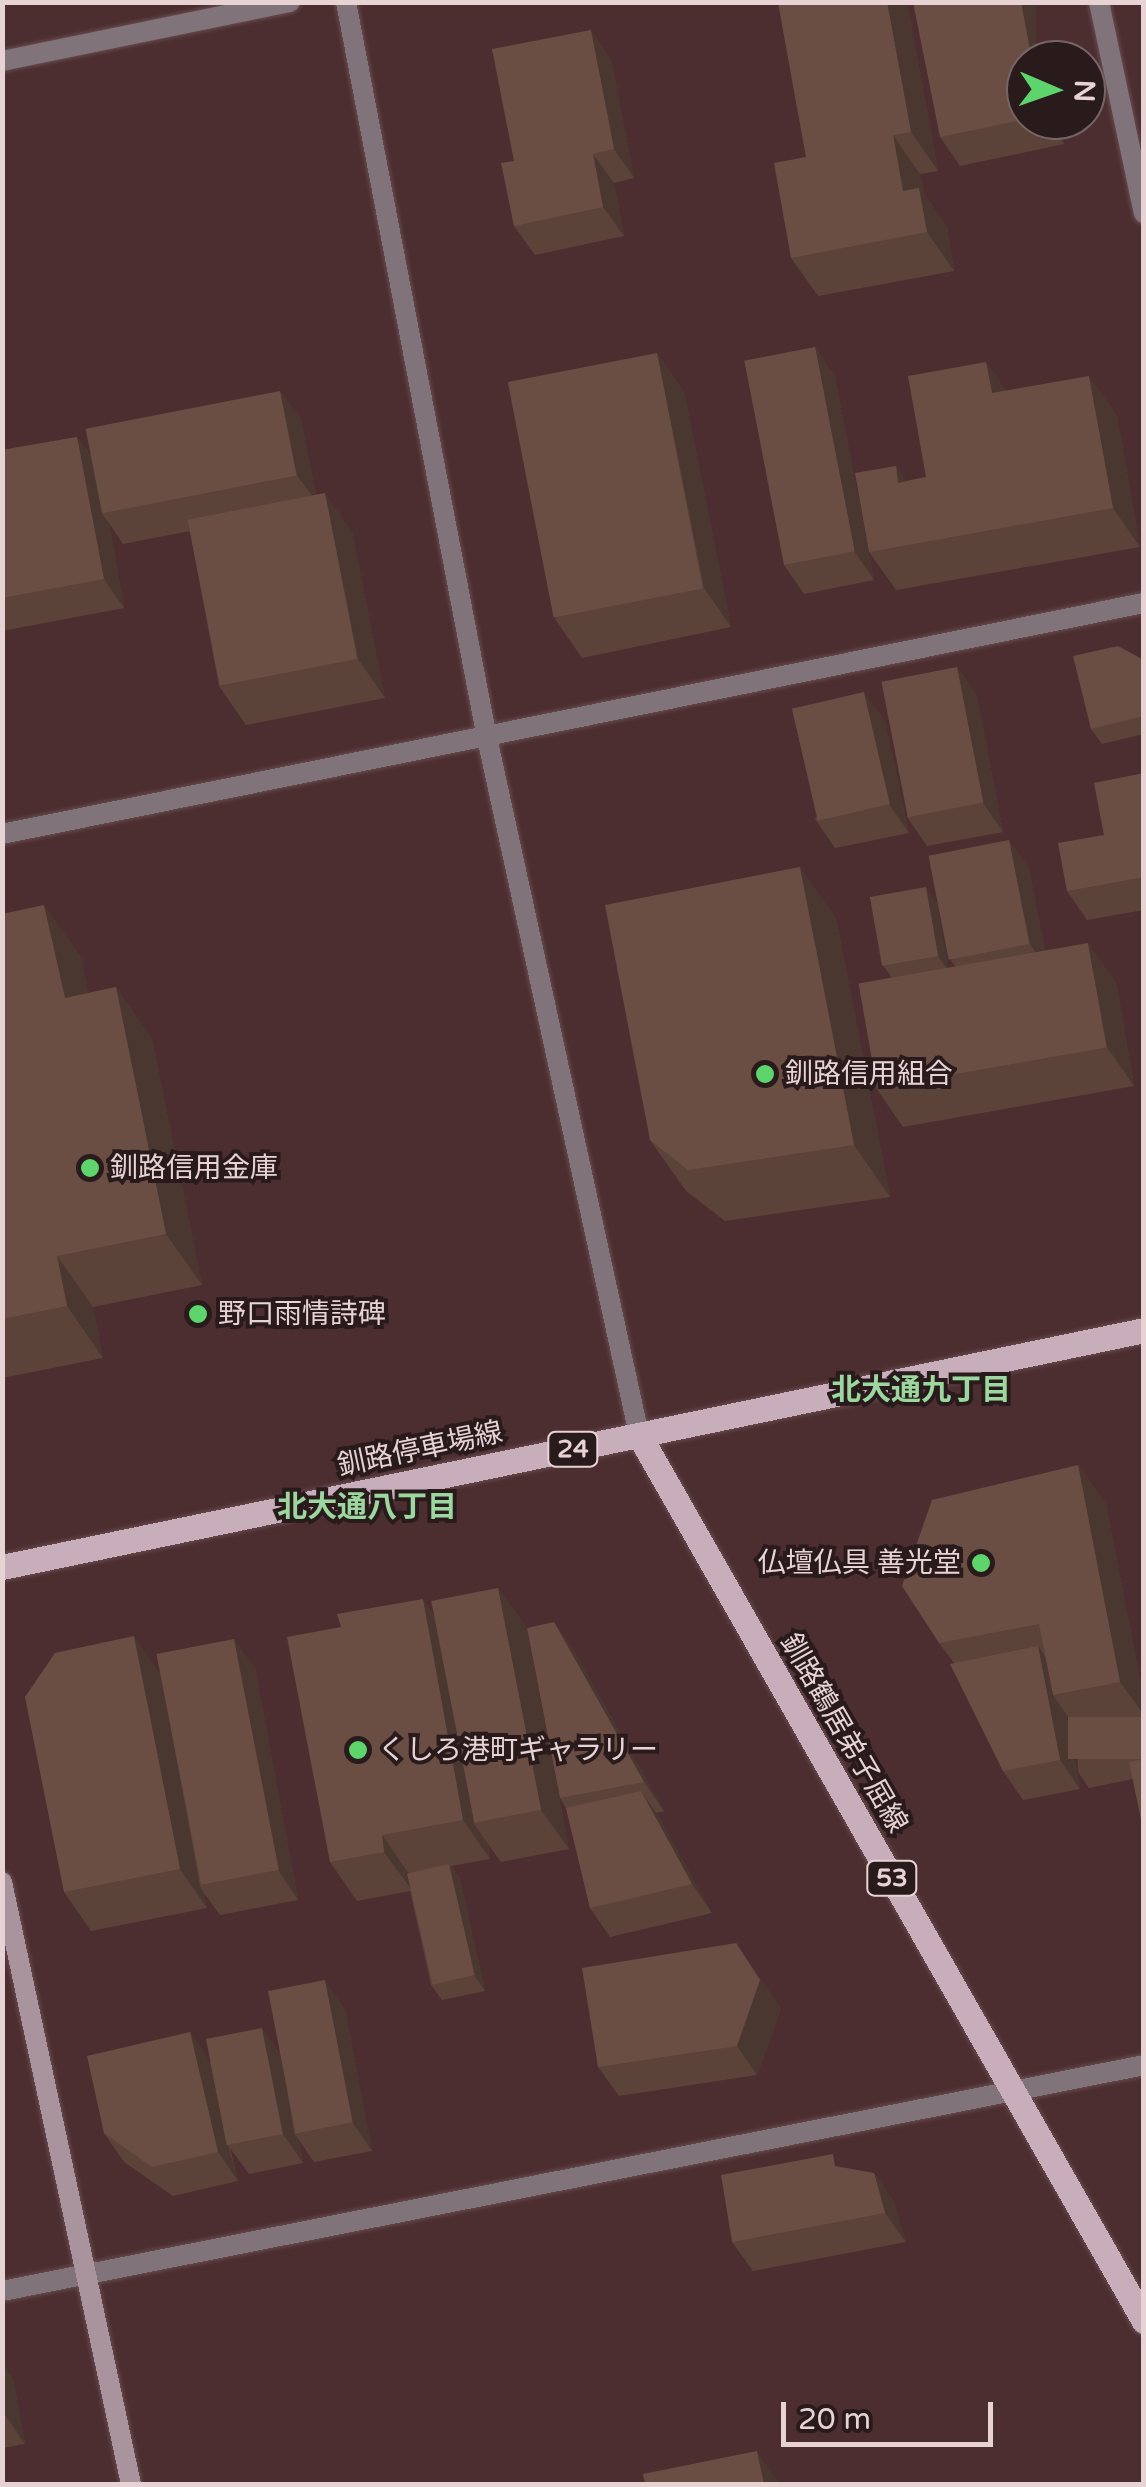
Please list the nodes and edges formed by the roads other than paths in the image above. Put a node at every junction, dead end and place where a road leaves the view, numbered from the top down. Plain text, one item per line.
1 (290, 2) edge
2 (346, 2) edge
3 (1099, 2) edge
4 (2, 61) edge
5 (1144, 213) edge
6 (1144, 603) edge
7 (486, 733) junction
8 (2, 834) edge
9 (1144, 1330) edge
10 (640, 1435) junction
11 (2, 1567) edge
12 (2, 1882) edge
13 (1144, 2066) edge
14 (1014, 2094) junction
15 (86, 2273) junction
16 (2, 2291) edge
17 (1144, 2321) edge
18 (130, 2484) edge

1 - 4 street
2 - 7 street
3 - 5 street
6 - 7 street
7 - 8 street
7 - 10 street
9 - 10 main road, 釧路停車場線 / 24
10 - 11 main road, 釧路停車場線 / 24
10 - 14 main road, 釧路鶴居弟子屈線 / 53
12 - 15 street
13 - 14 street
14 - 15 street
14 - 17 main road, 釧路鶴居弟子屈線 / 53
15 - 16 street
15 - 18 street

